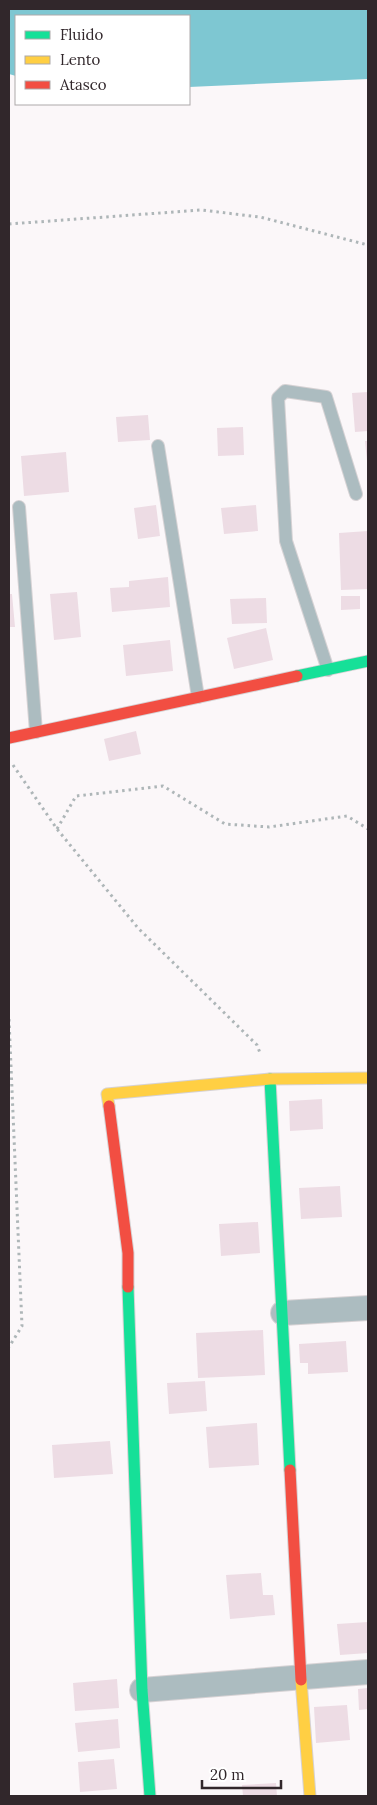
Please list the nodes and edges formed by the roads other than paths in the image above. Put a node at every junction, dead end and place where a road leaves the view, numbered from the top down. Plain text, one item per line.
1 (158, 446) dead end
2 (356, 494) dead end
3 (19, 508) dead end
4 (368, 661) edge
5 (328, 670) junction
6 (198, 697) junction
7 (36, 732) junction
8 (9, 738) edge
9 (368, 1078) edge
10 (270, 1080) junction
11 (368, 1308) edge
12 (283, 1313) junction
13 (368, 1672) edge
14 (301, 1676) junction
15 (142, 1690) junction
16 (150, 1796) edge
17 (310, 1796) edge

1 - 6 lane
2 - 5 lane
3 - 7 lane
4 - 5 street
5 - 6 street
6 - 7 street
7 - 8 street
9 - 10 street
10 - 12 street
10 - 15 street
11 - 12 street
12 - 14 street
13 - 14 street
14 - 15 street
14 - 17 street
15 - 16 street

